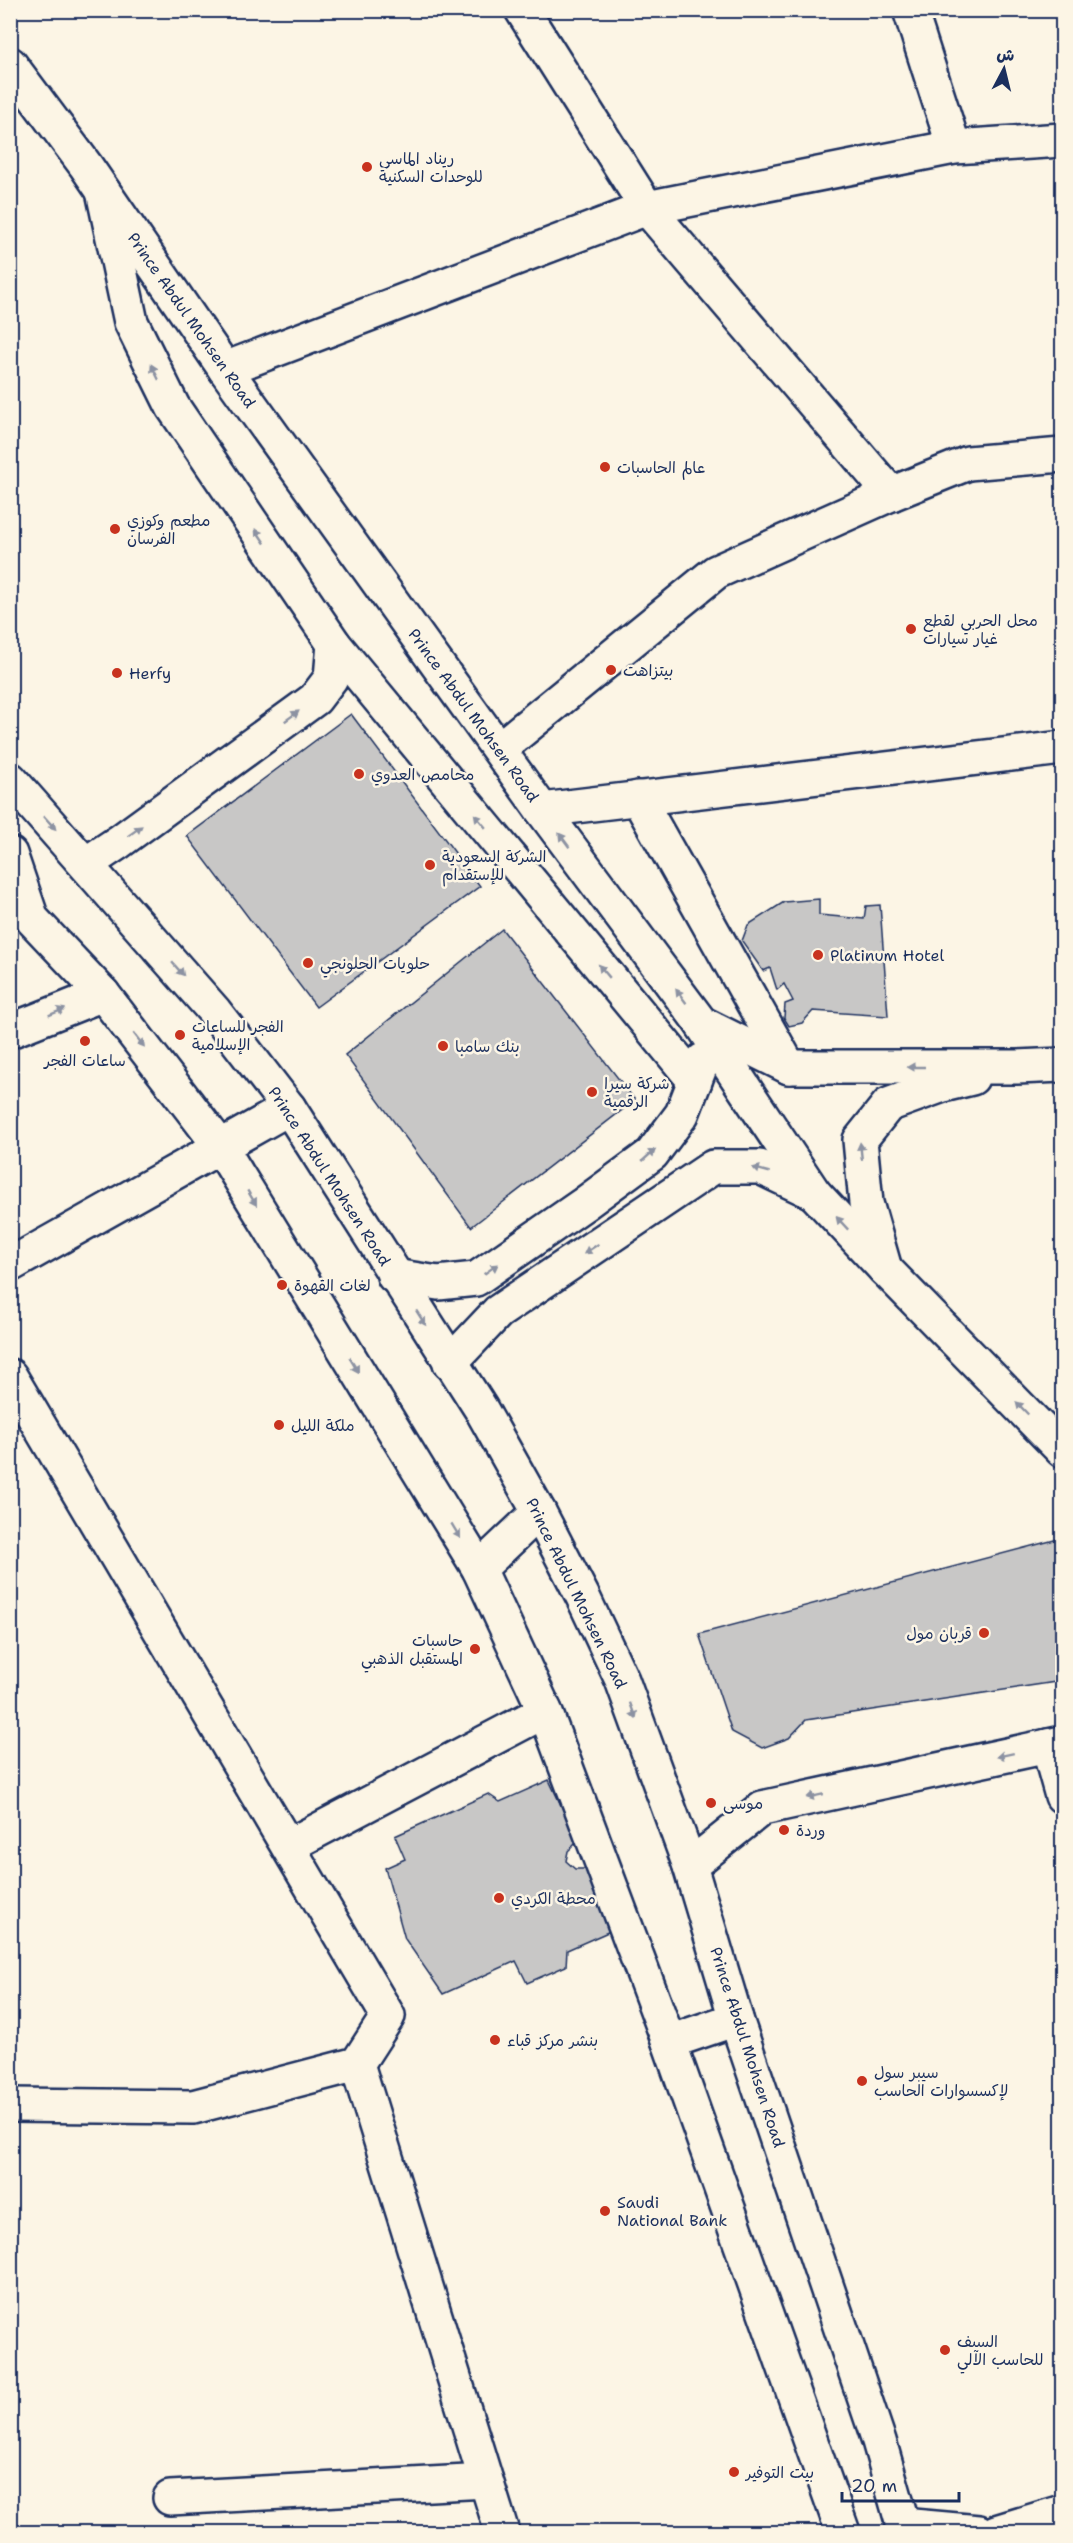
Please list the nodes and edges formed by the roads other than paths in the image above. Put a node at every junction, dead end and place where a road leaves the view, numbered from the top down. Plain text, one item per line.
1 (910, 10) edge
2 (534, 13) edge
3 (10, 64) edge
4 (1062, 140) edge
5 (954, 147) junction
6 (104, 191) junction
7 (647, 208) junction
8 (225, 369) junction
9 (1062, 455) edge
10 (891, 494) junction
11 (334, 644) junction
12 (1062, 748) edge
13 (499, 749) junction
14 (10, 779) edge
15 (638, 798) junction
16 (542, 810) junction
17 (10, 854) edge
18 (86, 864) junction
19 (21, 925) edge
20 (103, 994) junction
21 (10, 1030) edge
22 (706, 1030) junction
23 (1062, 1065) edge
24 (789, 1067) junction
25 (1017, 1067) junction
26 (695, 1081) junction
27 (289, 1108) junction
28 (220, 1146) junction
29 (814, 1193) junction
30 (10, 1265) edge
31 (885, 1269) junction
32 (394, 1276) junction
33 (450, 1363) junction
34 (10, 1376) edge
35 (1062, 1450) edge
36 (539, 1512) junction
37 (479, 1569) junction
38 (545, 1711) junction
39 (1055, 1745) edge
40 (1062, 1796) edge
41 (288, 1846) junction
42 (690, 1866) junction
43 (736, 2019) junction
44 (669, 2042) junction
45 (357, 2064) junction
46 (10, 2105) edge
47 (486, 2481) junction
48 (170, 2498) dead end
49 (1062, 2512) edge
50 (904, 2529) edge
51 (502, 2532) edge
52 (843, 2532) edge
53 (980, 2532) edge
54 (996, 2532) edge

1 - 5 street
2 - 7 street
3 - 6 street, Prince Abdul Mohsen Road
4 - 5 street
5 - 7 street
6 - 8 street, Prince Abdul Mohsen Road
11 -> 6 street
7 - 8 street
7 - 10 street
8 - 13 street, Prince Abdul Mohsen Road
9 - 10 street
10 - 13 street
18 -> 11 street
26 -> 11 street
12 - 15 street
13 - 16 street, Prince Abdul Mohsen Road
14 -> 18 street, Prince Abdul Mohsen Road
15 - 16 street
15 - 24 street
22 -> 16 street, Prince Abdul Mohsen Road
17 - 19 street
18 -> 27 street, Prince Abdul Mohsen Road
19 - 20 street
21 -> 20 street
20 -> 28 street
22 - 24 street
22 - 26 street
22 - 29 street, Prince Abdul Mohsen Road
23 - 25 street
25 -> 24 street
31 -> 25 street
32 -> 26 street
27 - 28 street
27 - 32 street, Prince Abdul Mohsen Road
28 - 30 street
28 -> 37 street
31 -> 29 street, Prince Abdul Mohsen Road
29 -> 33 street
35 -> 31 street, Prince Abdul Mohsen Road
32 -> 33 street, Prince Abdul Mohsen Road
33 - 36 street, Prince Abdul Mohsen Road
34 - 41 street
36 - 37 street
36 -> 42 street, Prince Abdul Mohsen Road
37 - 38 street
38 - 41 street
38 - 44 street
39 - 40 street
39 -> 42 street
41 - 45 street
42 - 43 street, Prince Abdul Mohsen Road
43 - 44 street
43 - 50 street, Prince Abdul Mohsen Road
44 - 52 street
45 - 46 street
45 - 47 street
47 - 48 street
47 - 51 street
49 - 54 street
50 - 53 street

